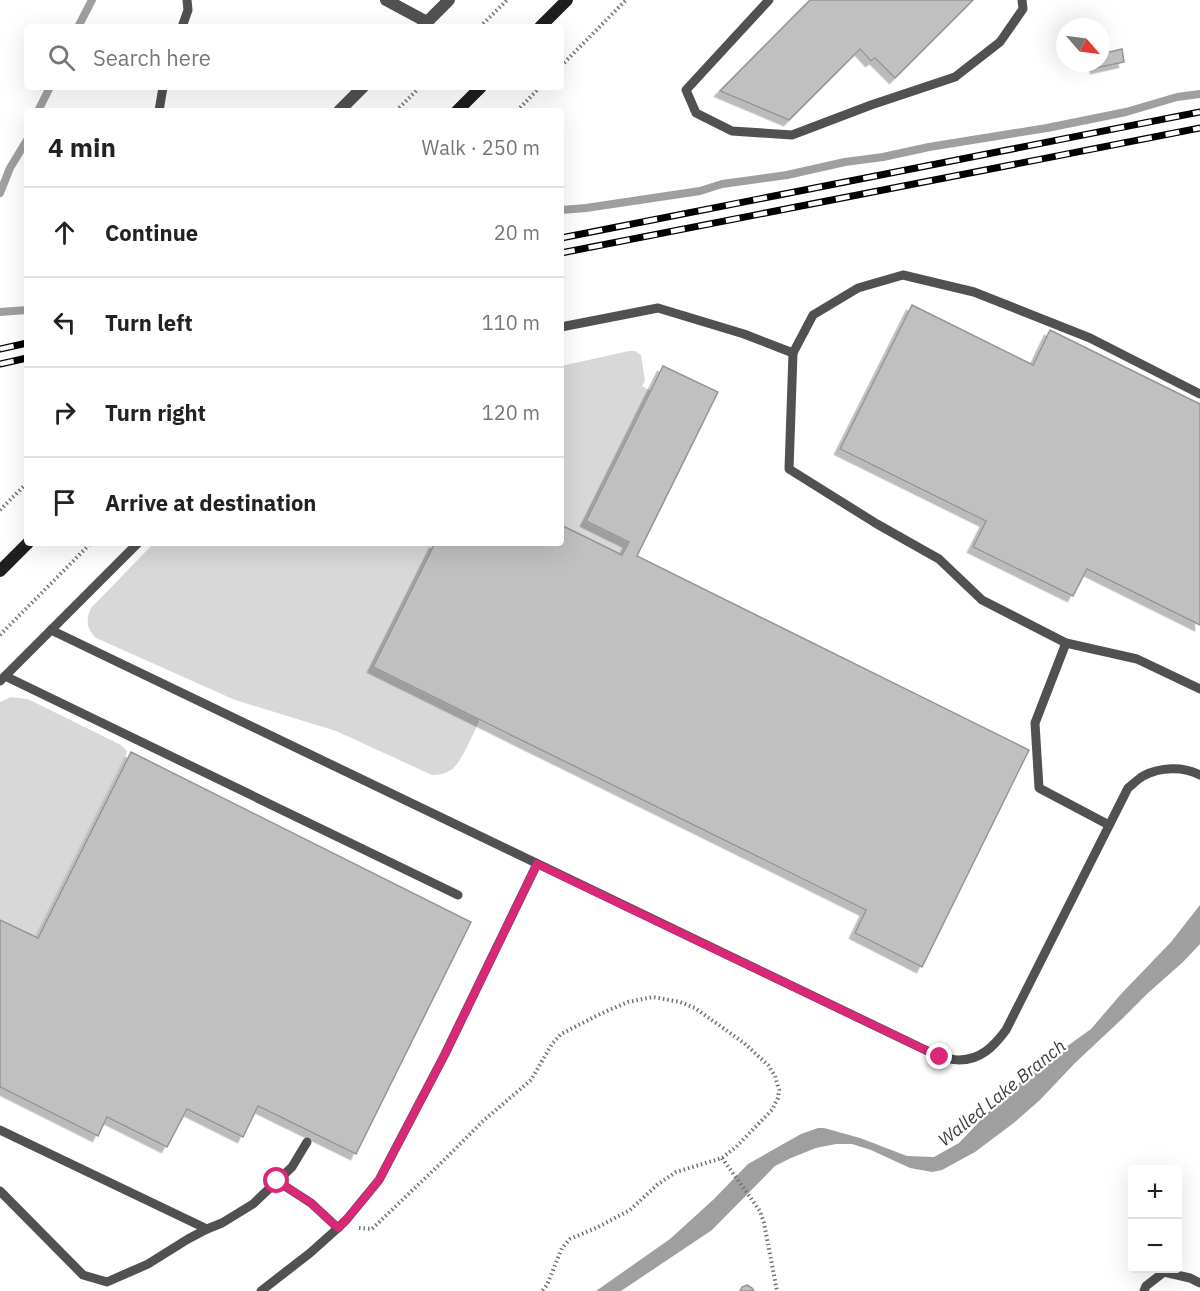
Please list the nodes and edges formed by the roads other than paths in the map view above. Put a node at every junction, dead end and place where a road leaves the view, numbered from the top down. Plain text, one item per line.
1 (187, 0) edge
2 (386, 0) edge
3 (449, 0) edge
4 (567, 0) edge
5 (769, 0) edge
6 (1022, 0) edge
7 (183, 24) edge
8 (425, 24) edge
9 (543, 24) edge
10 (162, 90) edge
11 (360, 90) edge
12 (478, 90) edge
13 (160, 108) edge
14 (342, 108) edge
15 (460, 108) edge
16 (564, 326) edge
17 (793, 353) junction
18 (1200, 394) edge
19 (25, 546) edge
20 (135, 546) edge
21 (0, 571) edge
22 (51, 630) junction
23 (1066, 643) junction
24 (2, 679) edge
25 (1200, 689) edge
26 (1200, 775) edge
27 (1109, 825) junction
28 (537, 864) junction
29 (458, 896) dead end
30 (0, 1130) edge
31 (307, 1142) dead end
32 (277, 1181) junction
33 (0, 1191) edge
34 (338, 1228) junction
35 (207, 1229) junction
36 (1200, 1283) edge
37 (261, 1291) edge
38 (1144, 1291) edge

1 - 7 lane
2 - 8 street
3 - 8 street
4 - 9 main road
5 - 6 lane
10 - 13 lane
11 - 14 street
12 - 15 main road
16 - 17 lane
17 - 18 lane
17 - 23 lane
19 - 21 main road
20 - 22 lane
22 - 24 lane
22 - 28 lane
23 - 25 lane
23 - 27 lane
24 - 29 lane
26 - 27 lane
27 - 28 lane
28 - 34 lane
30 - 35 lane
31 - 32 lane
32 - 34 lane
32 - 35 lane
33 - 35 lane
34 - 37 lane
36 - 38 lane

